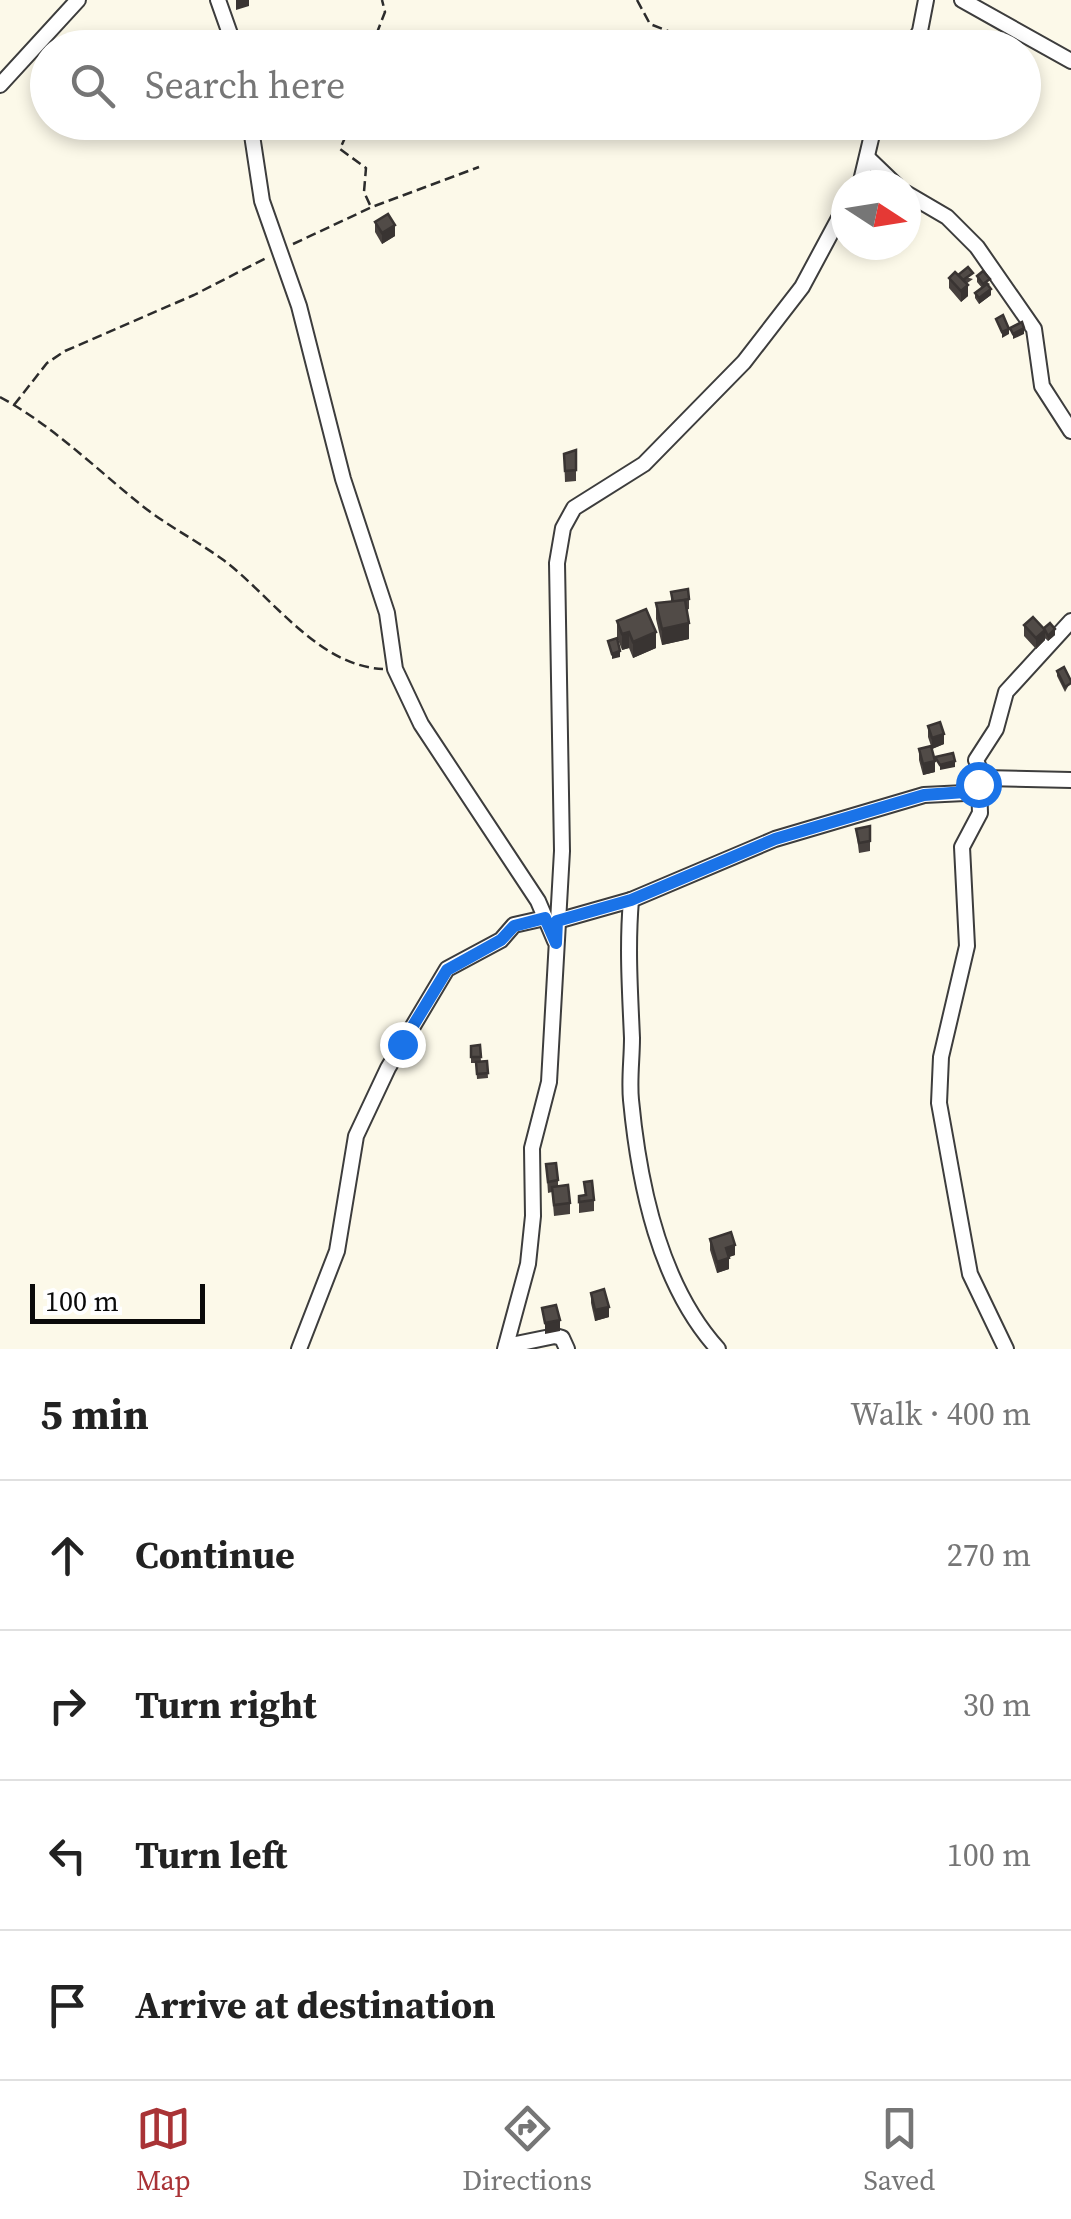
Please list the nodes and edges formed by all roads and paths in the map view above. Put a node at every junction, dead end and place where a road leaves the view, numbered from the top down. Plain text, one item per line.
1 (78, 0) edge
2 (218, 0) edge
3 (382, 0) edge
4 (637, 0) edge
5 (926, 0) edge
6 (962, 0) edge
7 (50, 30) edge
8 (229, 30) edge
9 (378, 30) edge
10 (665, 30) edge
11 (920, 30) edge
12 (1016, 30) edge
13 (1041, 44) edge
14 (30, 52) edge
15 (1071, 61) edge
16 (0, 85) edge
17 (253, 140) edge
18 (344, 140) edge
19 (871, 140) edge
20 (869, 159) junction
21 (479, 167) dead end
22 (865, 170) edge
23 (880, 170) edge
24 (921, 202) edge
25 (372, 207) junction
26 (831, 233) edge
27 (278, 252) junction
28 (0, 397) edge
29 (14, 405) junction
30 (1071, 431) edge
31 (1071, 621) edge
32 (395, 669) junction
33 (1071, 780) edge
34 (981, 781) junction
35 (631, 900) junction
36 (551, 920) junction
37 (505, 1348) edge
38 (299, 1349) edge
39 (567, 1349) edge
40 (718, 1349) edge
41 (1006, 1349) edge

1 - 7 street
2 - 8 street
3 - 9 path
4 - 10 path
5 - 11 street
6 - 12 street
13 - 15 street
14 - 16 street
17 - 27 street
18 - 25 path
19 - 20 street
20 - 22 street
20 - 23 street
21 - 25 path
24 - 30 street
25 - 27 path
26 - 36 street
27 - 29 path
27 - 32 street
28 - 29 path
29 - 32 path
31 - 34 street
32 - 36 street
33 - 34 street
34 - 35 street
34 - 41 street
35 - 36 street
35 - 40 street
36 - 37 street
36 - 38 street
37 - 39 street

